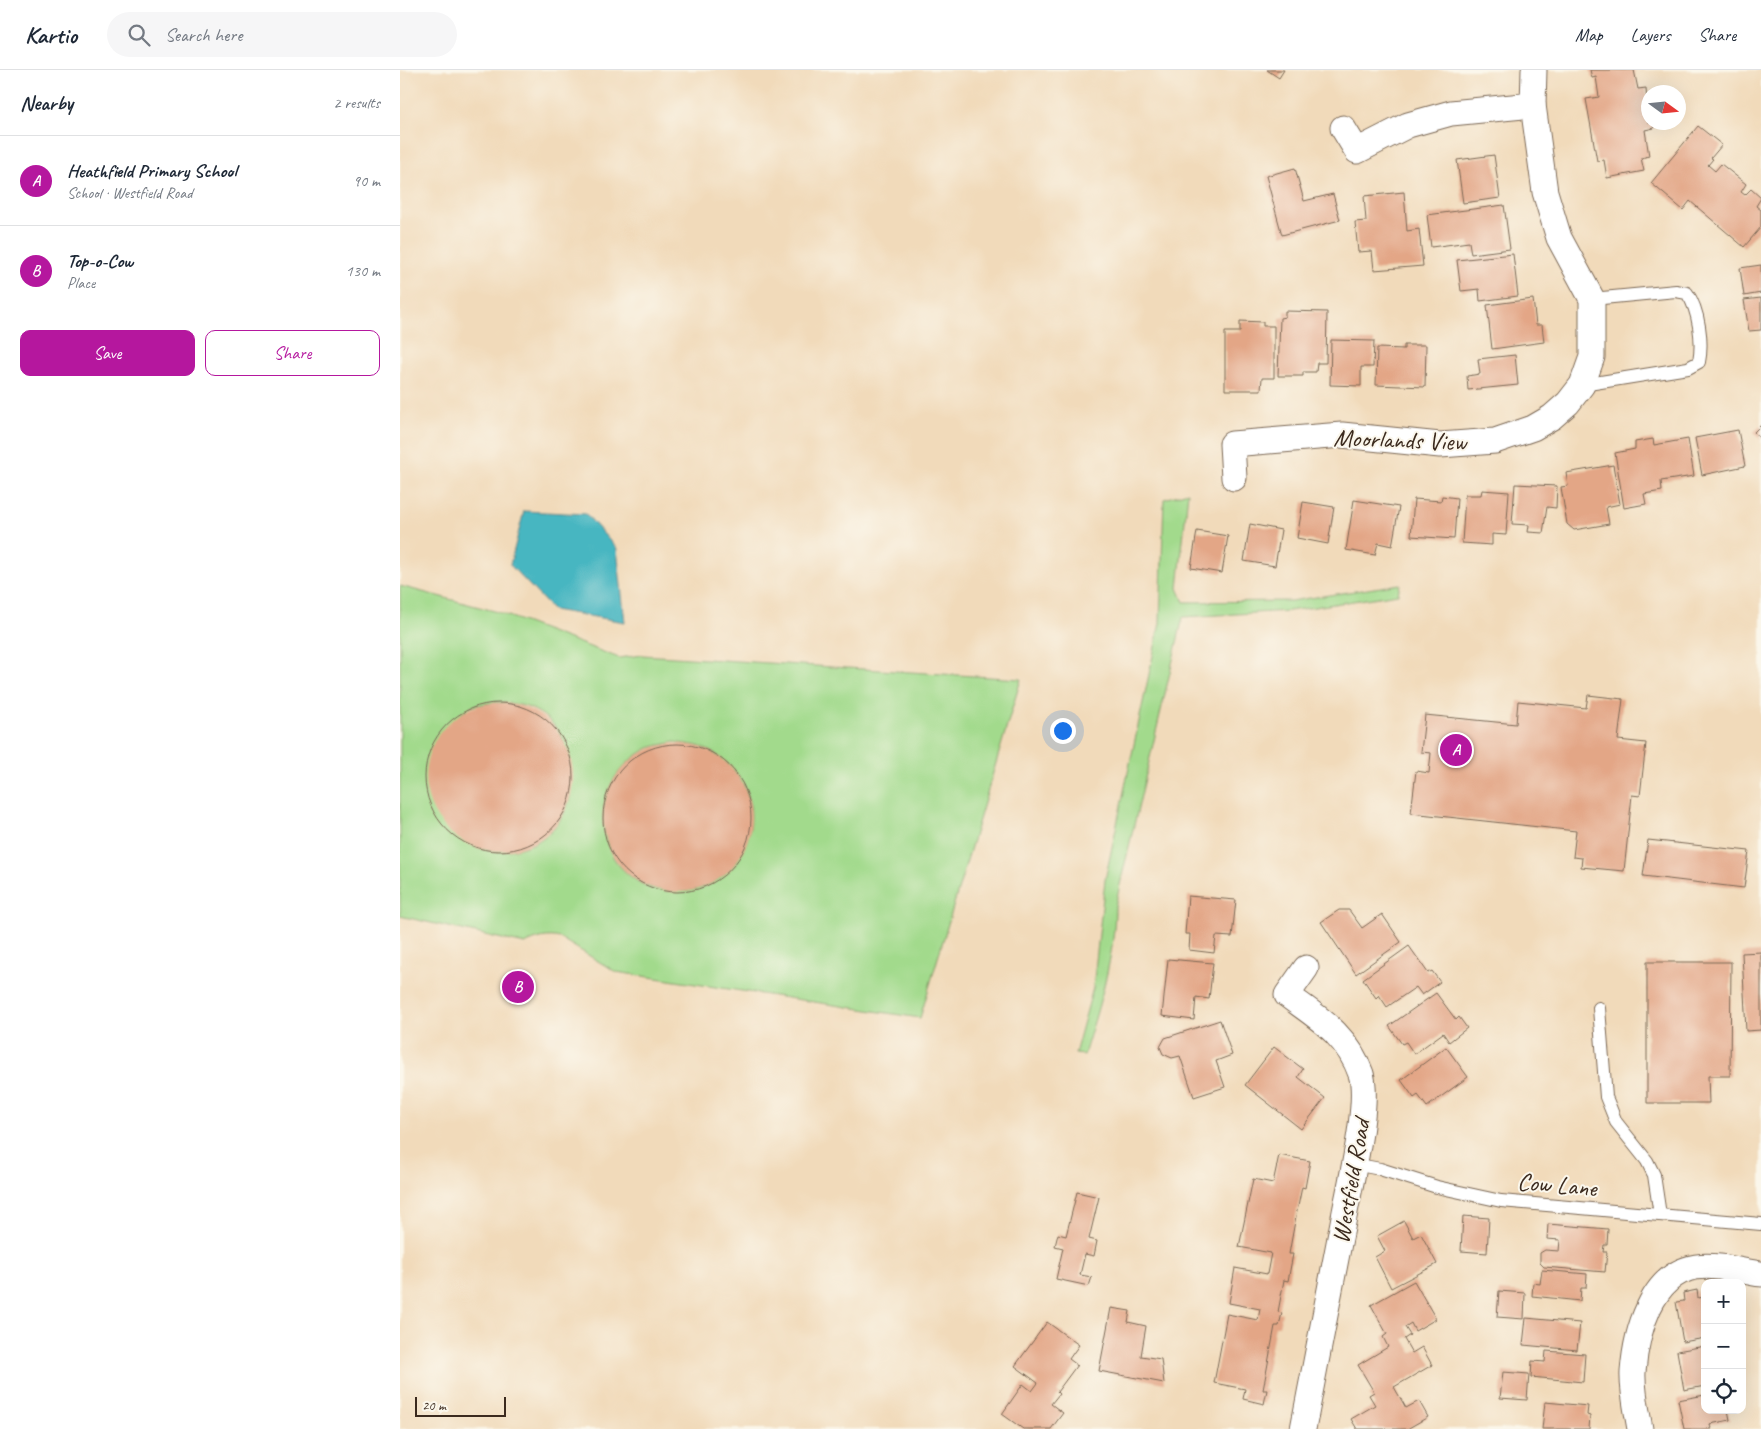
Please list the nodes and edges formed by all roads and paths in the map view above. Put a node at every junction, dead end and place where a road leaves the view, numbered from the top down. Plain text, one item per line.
1 (1534, 70) edge
2 (1533, 105) junction
3 (1343, 128) dead end
4 (1592, 299) junction
5 (1582, 385) junction
6 (1234, 478) dead end
7 (1306, 968) dead end
8 (1599, 1008) dead end
9 (1354, 1164) junction
10 (1660, 1215) junction
11 (1761, 1224) edge
12 (1761, 1274) edge
13 (1303, 1429) edge
14 (1640, 1429) edge

1 - 2 street, Moorlands View
2 - 3 street
2 - 4 street, Moorlands View
4 - 5 street, Moorlands View
4 - 5 lane
5 - 6 street, Moorlands View
7 - 9 street, Westfield Road
8 - 10 lane
9 - 10 lane, Cow Lane
9 - 13 street, Westfield Road
10 - 11 lane, Cow Lane
12 - 14 street

